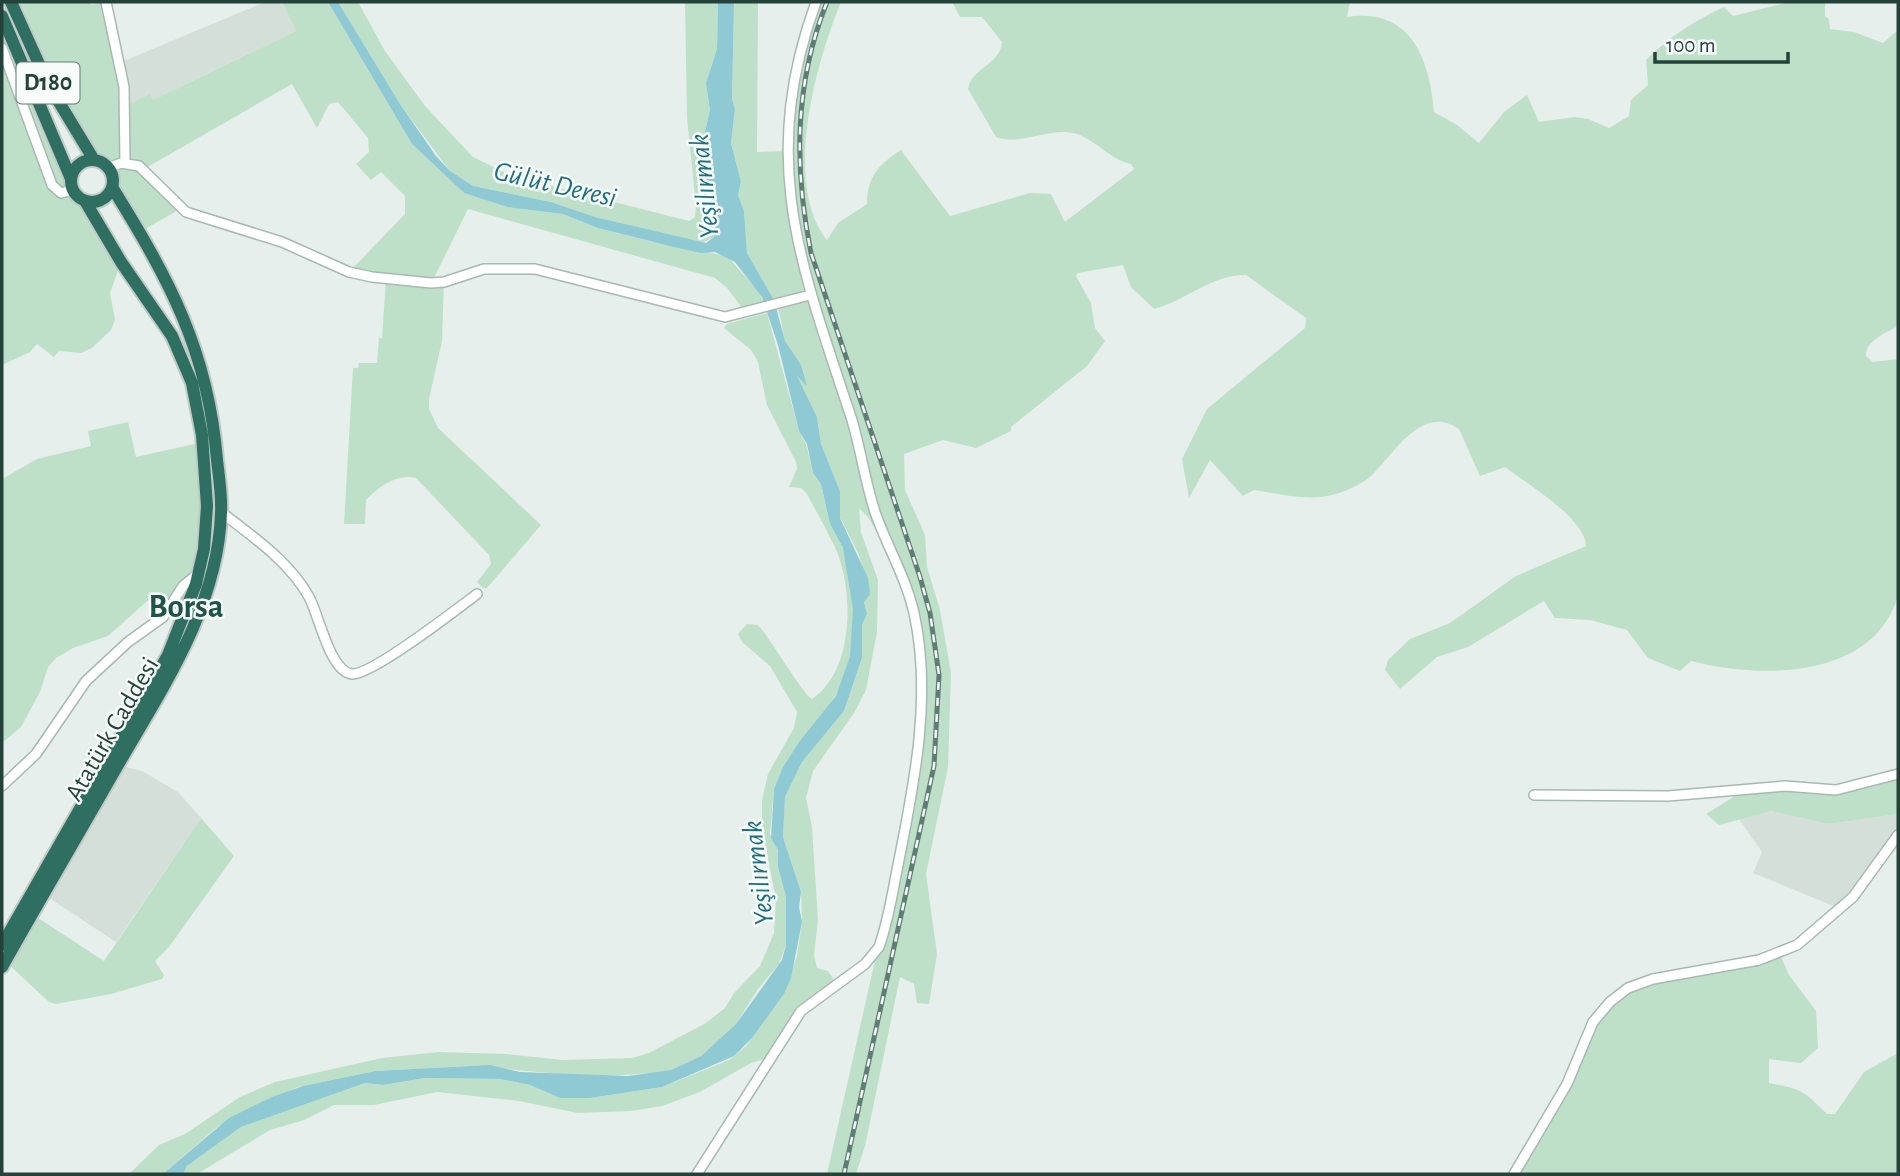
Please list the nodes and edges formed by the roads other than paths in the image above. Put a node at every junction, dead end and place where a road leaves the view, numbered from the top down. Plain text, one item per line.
1 (11, 2) edge
2 (106, 2) edge
3 (816, 2) edge
4 (2, 16) edge
5 (2, 48) edge
6 (94, 160) junction
7 (125, 163) junction
8 (108, 168) junction
9 (72, 184) junction
10 (111, 187) junction
11 (85, 201) junction
12 (810, 295) junction
13 (221, 512) junction
14 (199, 573) junction
15 (477, 594) dead end
16 (1898, 774) edge
17 (2, 786) edge
18 (1534, 795) dead end
19 (1898, 835) edge
20 (2, 945) edge
21 (2, 967) edge
22 (697, 1174) edge
23 (1514, 1174) edge

1 - 6 highway, D180
2 - 7 street
3 - 12 street
4 - 9 highway, Atatürk Caddesi / D180
5 - 9 street
6 - 8 highway
6 - 9 highway
7 - 8 street
7 - 12 street
8 - 10 highway, Atatürk Caddesi
9 - 11 highway, Atatürk Caddesi
10 - 11 highway
10 - 13 highway, Atatürk Caddesi
11 - 14 highway, Atatürk Caddesi
12 - 22 street
13 - 15 street
13 - 21 highway, Atatürk Caddesi
14 - 17 street
14 - 20 highway, Atatürk Caddesi
16 - 18 street
19 - 23 street

